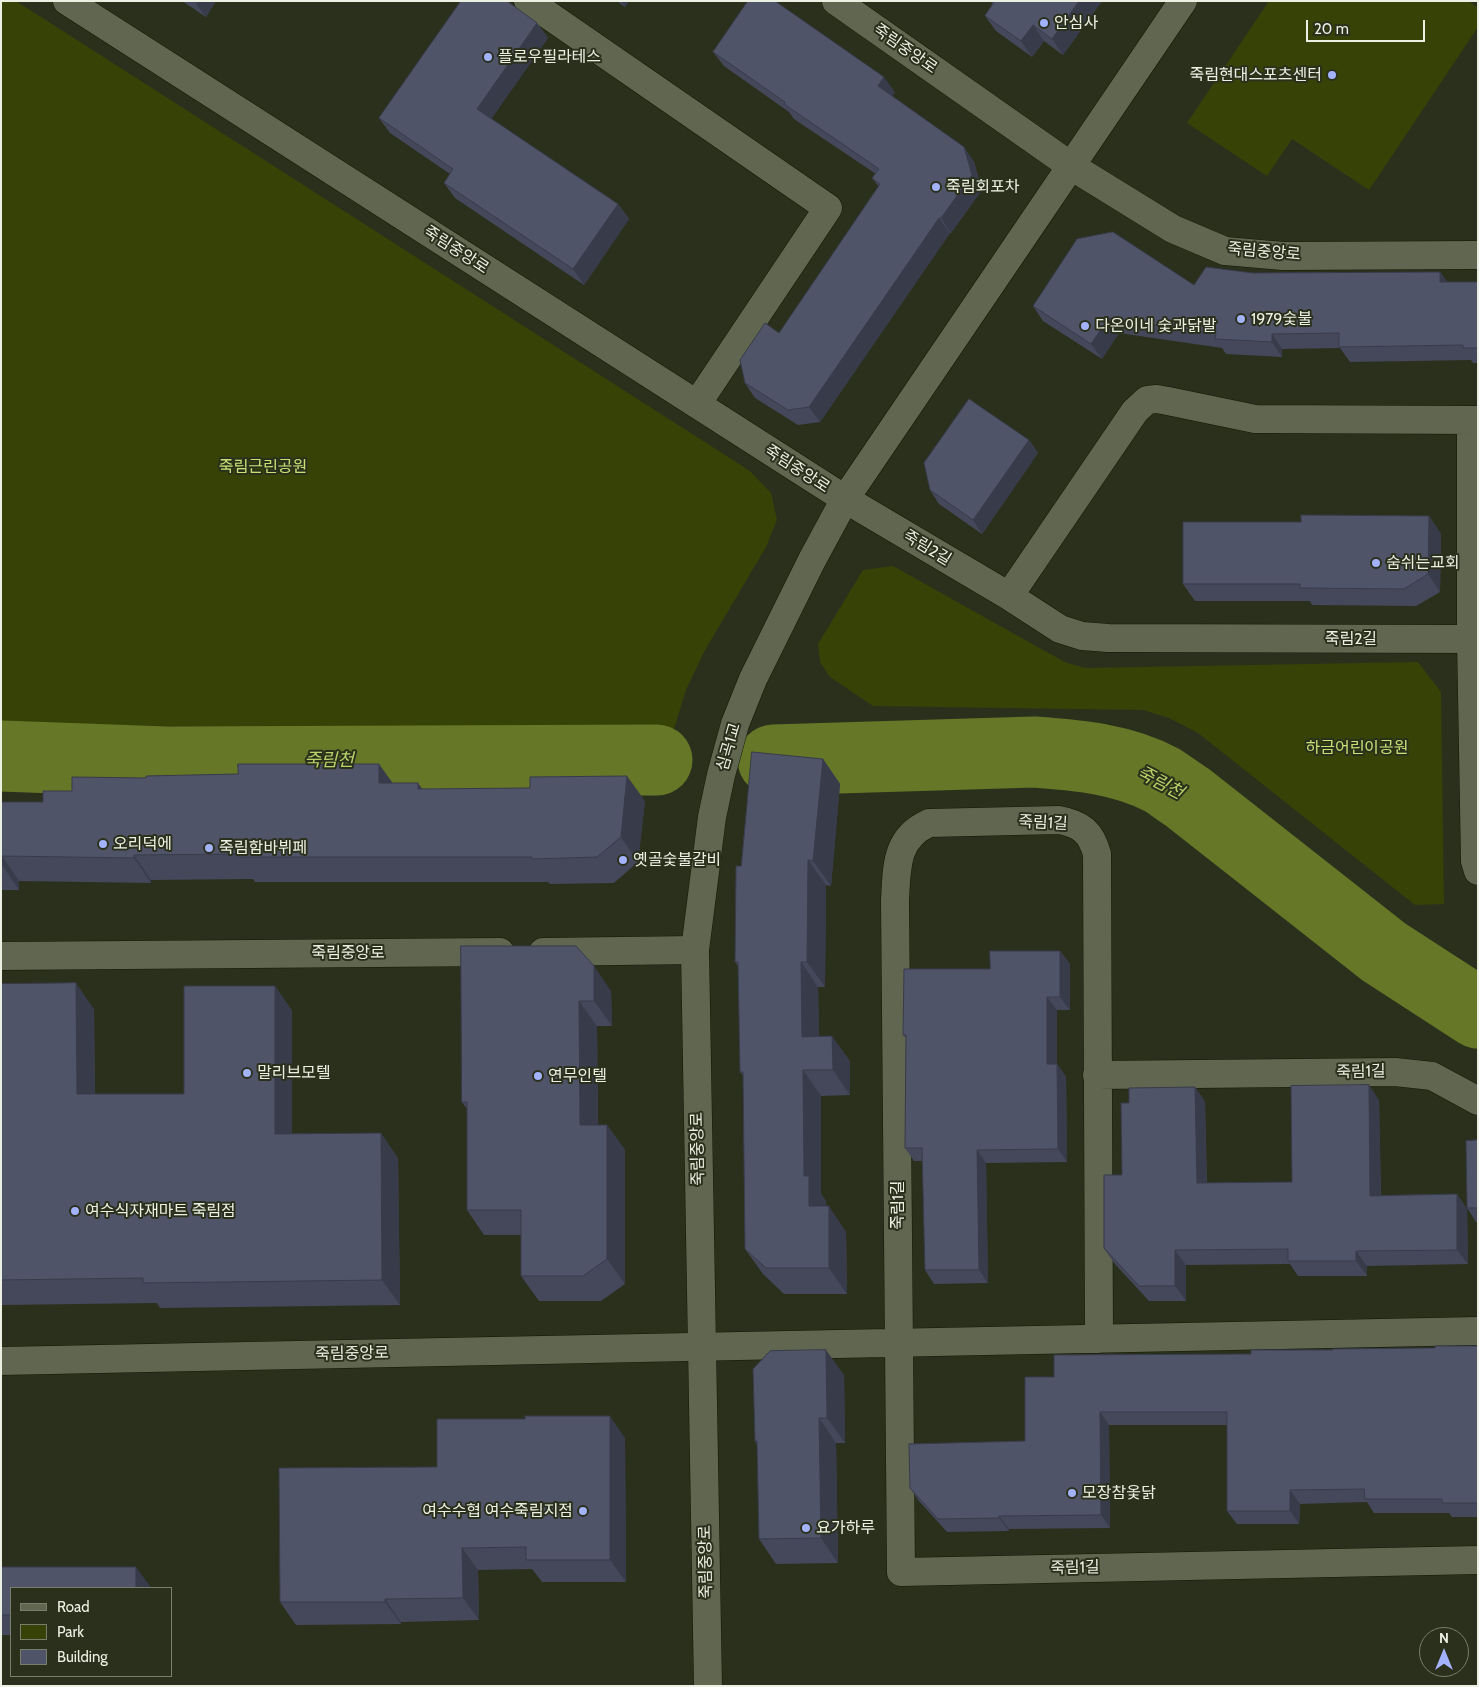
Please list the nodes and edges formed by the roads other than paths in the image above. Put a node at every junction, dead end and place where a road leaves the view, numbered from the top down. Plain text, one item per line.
1 (67, 1) edge
2 (528, 1) edge
3 (836, 1) edge
4 (1183, 1) edge
5 (1071, 166) junction
6 (1478, 255) edge
7 (697, 404) junction
8 (1474, 420) edge
9 (845, 499) junction
10 (1009, 596) junction
11 (1471, 639) junction
12 (753, 679) joint
13 (712, 817) joint
14 (1478, 871) edge
15 (694, 950) junction
16 (1, 956) edge
17 (1097, 1075) junction
18 (1478, 1101) edge
19 (1478, 1331) edge
20 (1099, 1339) junction
21 (899, 1344) junction
22 (702, 1348) junction
23 (1, 1361) edge
24 (1478, 1560) edge
25 (708, 1686) edge

1 - 7 street, 죽림중앙로
2 - 7 street
3 - 5 street, 죽림중앙로
4 - 5 street, 죽림중앙로
5 - 6 street, 죽림중앙로
5 - 9 street, 죽림중앙로
7 - 9 street, 죽림중앙로
8 - 10 street
8 - 11 street
9 - 10 street, 죽림2길
9 - 12 street, 죽림중앙로
10 - 11 street, 죽림2길
11 - 14 street
12 - 13 street, 심곡1교
13 - 15 street, 죽림중앙로
15 - 16 street, 죽림중앙로
15 - 22 street, 죽림중앙로
17 - 18 street, 죽림1길
17 - 20 street
17 - 21 street, 죽림1길
19 - 20 street
20 - 21 street
21 - 22 street
21 - 24 street, 죽림1길
22 - 23 street, 죽림중앙로
22 - 25 street, 죽림중앙로

